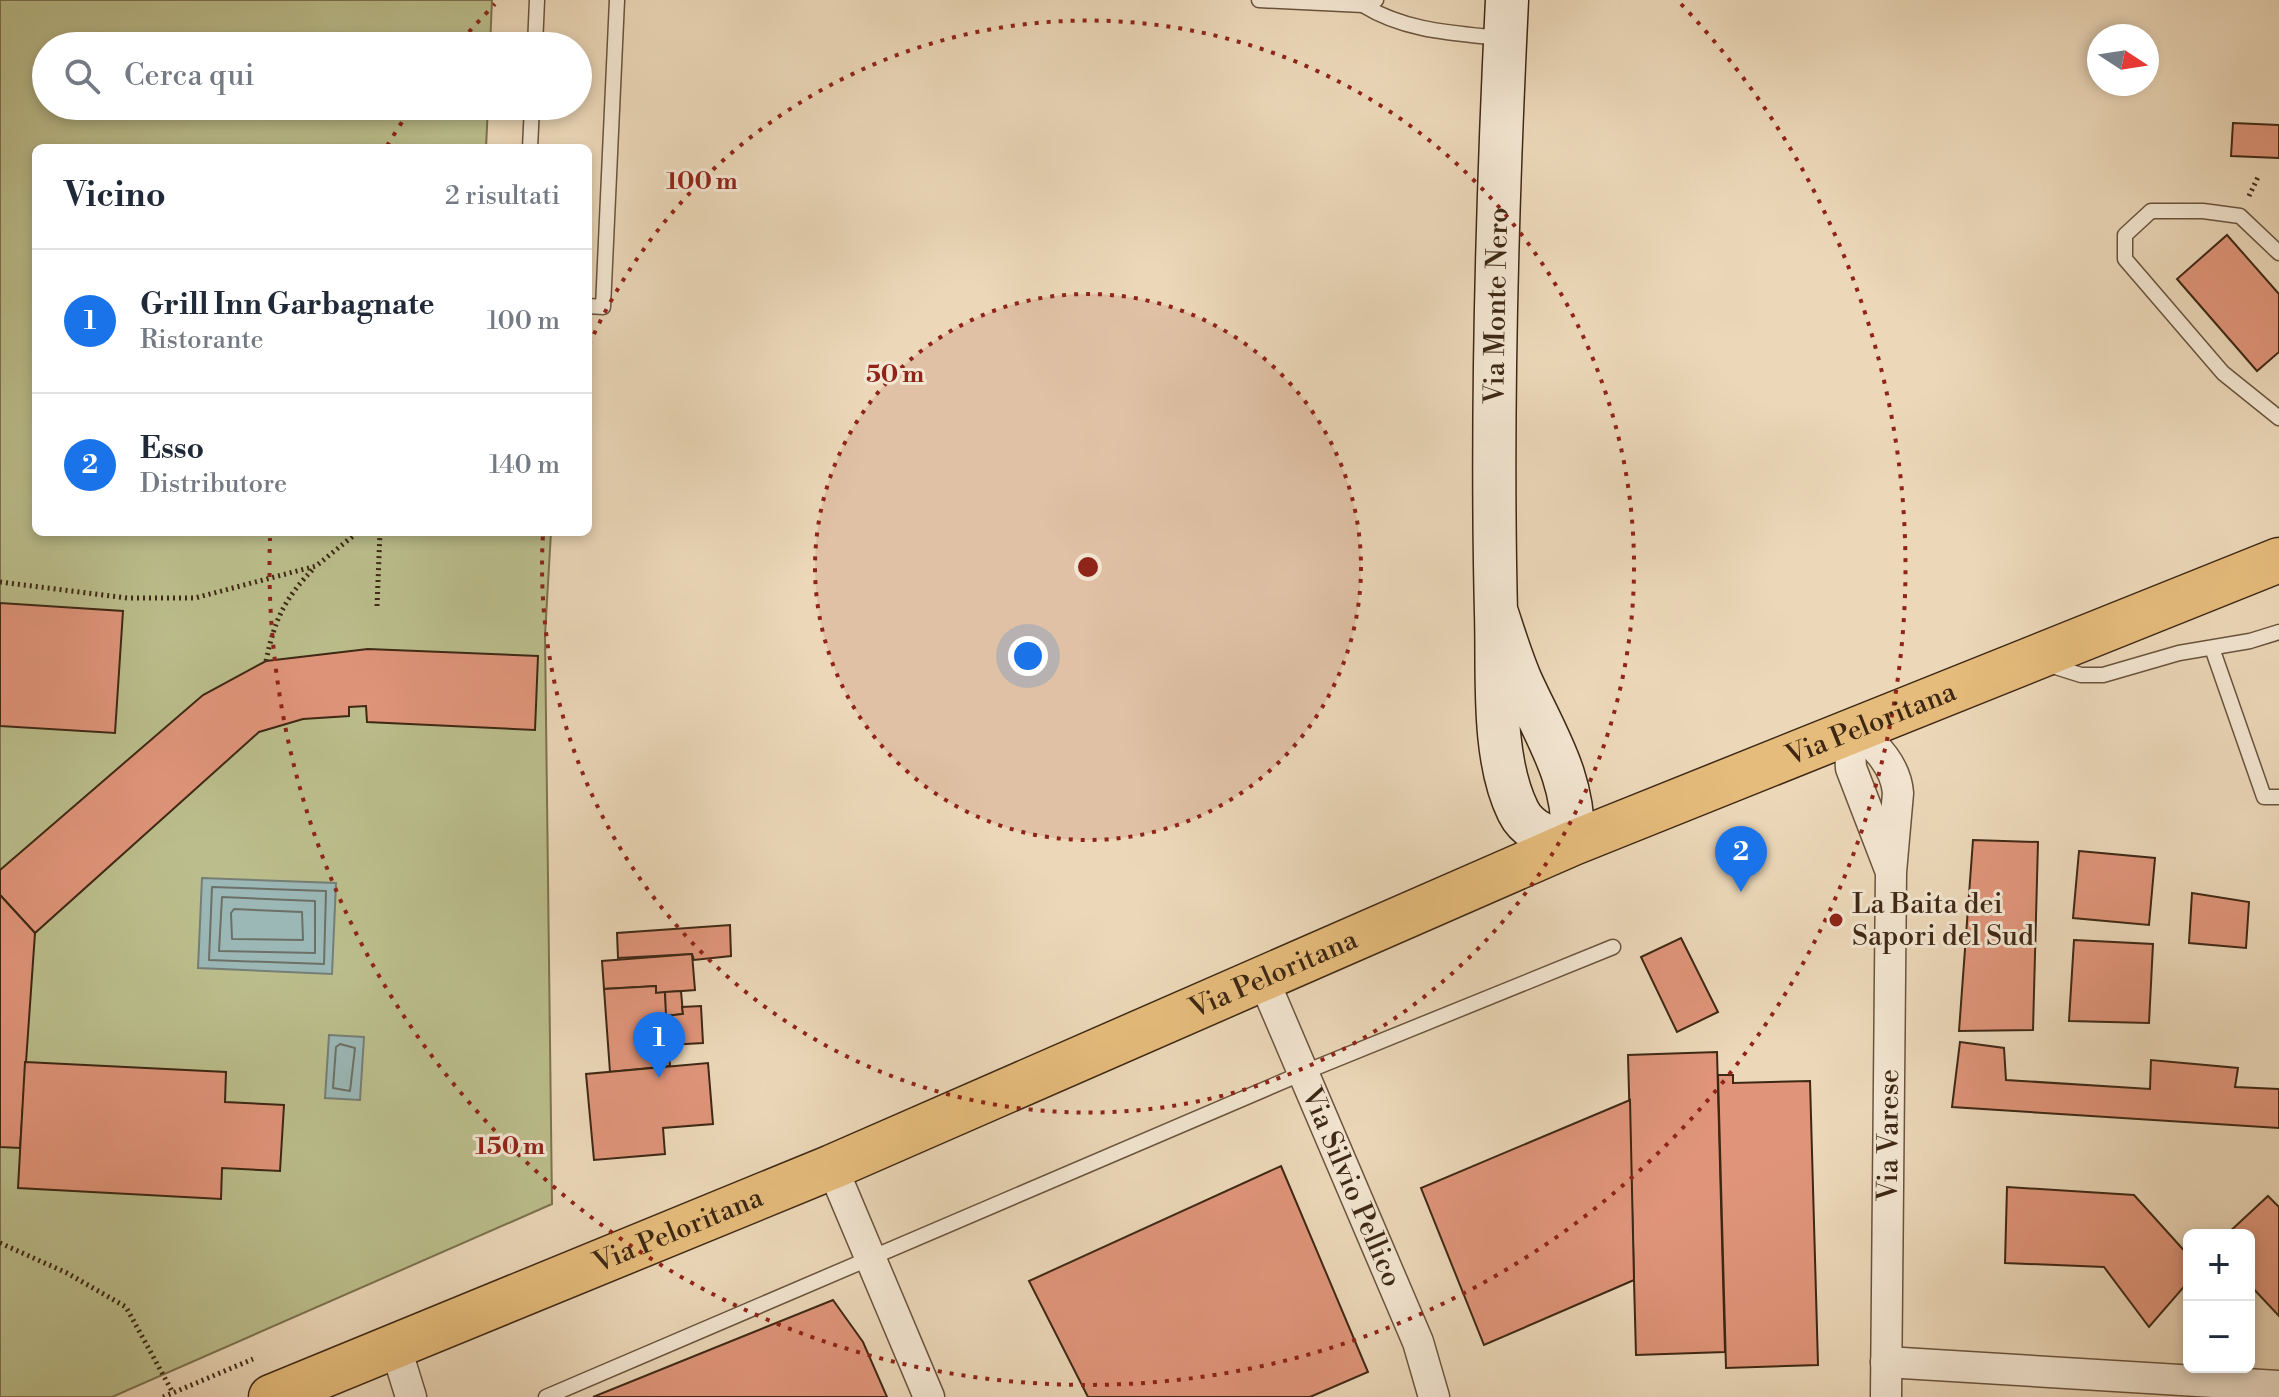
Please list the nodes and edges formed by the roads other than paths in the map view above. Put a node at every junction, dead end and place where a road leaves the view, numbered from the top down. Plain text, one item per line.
1 (537, 0) edge
2 (617, 0) edge
3 (1259, 0) edge
4 (1369, 3) edge
5 (1506, 19) edge
6 (536, 32) edge
7 (531, 120) edge
8 (530, 144) edge
9 (2279, 253) edge
10 (592, 306) edge
11 (2279, 418) edge
12 (2279, 560) edge
13 (1496, 610) junction
14 (2279, 632) edge
15 (2212, 648) junction
16 (2030, 658) junction
17 (1856, 729) junction
18 (2279, 797) edge
19 (1573, 843) junction
20 (1613, 947) dead end
21 (1264, 981) junction
22 (1305, 1072) junction
23 (832, 1167) junction
24 (872, 1259) junction
25 (395, 1345) junction
26 (1886, 1362) junction
27 (2279, 1386) edge
28 (271, 1397) edge
29 (411, 1397) edge
30 (546, 1397) edge
31 (929, 1397) edge
32 (1434, 1397) edge
33 (1886, 1397) edge

1 - 6 lane
2 - 10 lane
3 - 4 lane
4 - 5 lane
5 - 13 street, Via Monte Nero
7 - 8 lane
9 - 11 lane
12 - 16 main road, Via Peloritana
13 - 19 street, Via Monte Nero
13 - 19 street, Via Monte Nero
14 - 15 lane
15 - 16 lane
15 - 18 lane
16 - 17 main road, Via Peloritana
17 - 19 main road, Via Peloritana
17 - 26 street, Via Varese
19 - 21 main road, Via Peloritana
20 - 22 lane
21 - 22 street, Via Silvio Pellico
21 - 23 main road, Via Peloritana
22 - 24 lane
22 - 32 street, Via Silvio Pellico
23 - 24 street
23 - 25 main road, Via Peloritana
24 - 30 lane
24 - 31 street
25 - 28 main road, Via Peloritana
25 - 29 street
26 - 27 street
26 - 33 street, Via Varese

